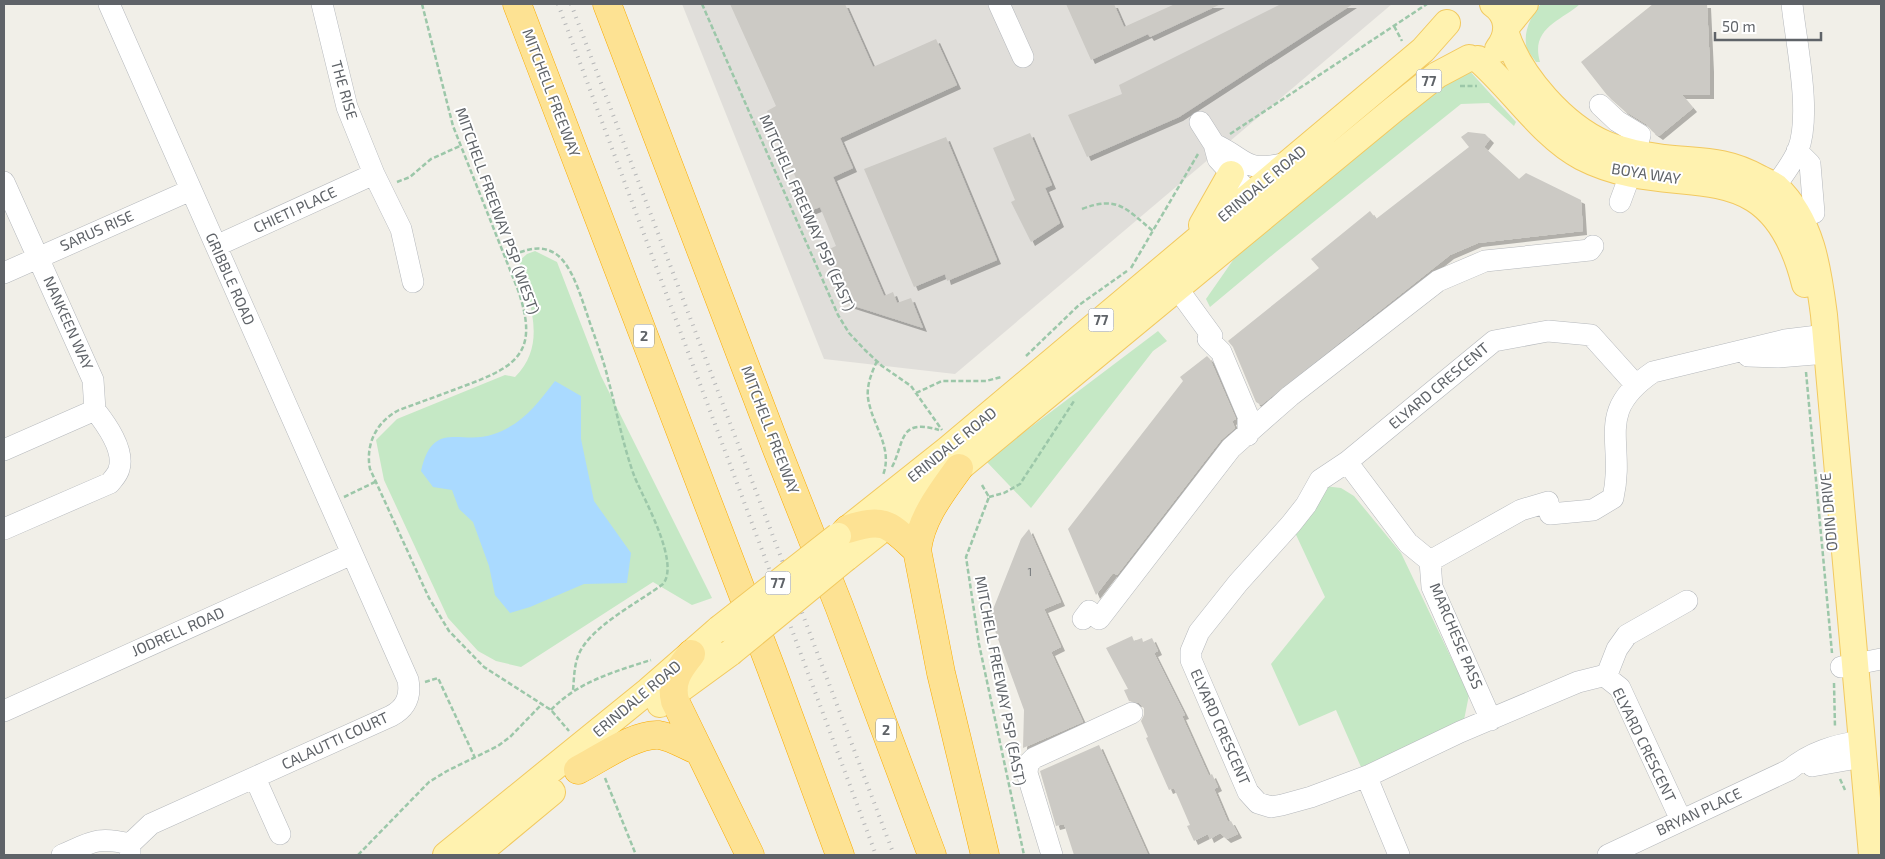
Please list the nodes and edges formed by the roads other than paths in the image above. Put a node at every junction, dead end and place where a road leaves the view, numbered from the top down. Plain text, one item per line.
1 (108, 4) edge
2 (322, 4) edge
3 (517, 4) edge
4 (608, 4) edge
5 (1000, 4) edge
6 (1493, 4) edge
7 (1524, 4) edge
8 (1792, 4) edge
9 (1453, 13) edge
10 (1506, 30) junction
11 (1023, 57) dead end
12 (1473, 58) junction
13 (1600, 105) dead end
14 (1200, 122) dead end
15 (1214, 144) junction
16 (1797, 151) junction
17 (1287, 162) junction
18 (1633, 164) junction
19 (1231, 174) junction
20 (1311, 177) junction
21 (377, 180) junction
22 (4, 182) edge
23 (191, 190) junction
24 (1250, 194) junction
25 (1768, 195) junction
26 (1620, 202) dead end
27 (1814, 213) dead end
28 (216, 246) junction
29 (1593, 246) dead end
30 (1184, 250) junction
31 (38, 258) junction
32 (4, 273) edge
33 (413, 282) dead end
34 (1177, 288) junction
35 (1816, 349) junction
36 (1635, 384) junction
37 (95, 410) junction
38 (1248, 435) junction
39 (4, 450) edge
40 (1347, 462) junction
41 (960, 468) junction
42 (888, 525) junction
43 (4, 529) edge
44 (844, 541) junction
45 (917, 550) junction
46 (352, 554) junction
47 (1430, 561) junction
48 (1687, 601) dead end
49 (1083, 619) dead end
50 (691, 654) junction
51 (1881, 659) edge
52 (1841, 667) junction
53 (1606, 677) junction
54 (673, 694) junction
55 (4, 711) edge
56 (1132, 713) dead end
57 (1491, 720) junction
58 (698, 751) junction
59 (1849, 752) junction
60 (590, 771) junction
61 (1370, 775) junction
62 (255, 778) junction
63 (1681, 820) junction
64 (280, 834) dead end
65 (1640, 849) edge
66 (130, 850) edge
67 (62, 855) edge
68 (446, 855) edge
69 (476, 855) edge
70 (750, 855) edge
71 (840, 855) edge
72 (932, 855) edge
73 (985, 855) edge
74 (1052, 855) edge
75 (1399, 855) edge
76 (1608, 855) edge
77 (1859, 855) edge
78 (1872, 855) edge

1 - 23 street, GRIBBLE ROAD
2 - 21 street, THE RISE
3 - 71 highway, MITCHELL FREEWAY / 2
4 - 72 highway, MITCHELL FREEWAY / 2
5 - 11 street
6 - 10 main road
7 - 10 main road, ERINDALE ROAD / 77
8 - 16 street
9 - 12 main road, ERINDALE ROAD / 77
9 - 17 main road, ERINDALE ROAD / 77
10 - 12 main road, ERINDALE ROAD / 77
10 - 18 main road
12 - 18 main road, BOYA WAY
12 - 20 main road, ERINDALE ROAD / 77
13 - 18 street
14 - 15 street
15 - 17 street
15 - 19 street
16 - 25 street
16 - 27 street
17 - 24 main road, ERINDALE ROAD / 77
18 - 25 main road, BOYA WAY
18 - 26 street
19 - 24 street
19 - 30 main road
20 - 24 street
20 - 34 main road, ERINDALE ROAD / 77
21 - 28 street, CHIETI PLACE
21 - 33 street, THE RISE
22 - 31 street, NANKEEN WAY
23 - 28 street, GRIBBLE ROAD
23 - 31 street, SARUS RISE
24 - 30 main road, ERINDALE ROAD / 77
25 - 35 main road, ODIN DRIVE
28 - 46 street, GRIBBLE ROAD
29 - 38 street
30 - 44 main road, ERINDALE ROAD / 77
31 - 32 street, SARUS RISE
31 - 37 street, NANKEEN WAY
34 - 38 street
34 - 41 main road, ERINDALE ROAD / 77
35 - 36 street
35 - 52 main road, ODIN DRIVE
36 - 40 street, ELYARD CRESCENT
36 - 47 street
37 - 39 street
37 - 43 street
38 - 49 street
40 - 47 street
40 - 61 street, ELYARD CRESCENT
41 - 42 main road, ERINDALE ROAD / 77
41 - 45 highway
42 - 44 highway
42 - 45 highway
44 - 50 main road, ERINDALE ROAD / 77, bridge
44 - 54 main road, ERINDALE ROAD / 77, bridge
45 - 73 highway
46 - 55 street, JODRELL ROAD
46 - 62 street, CALAUTTI COURT
47 - 57 street, MARCHESE PASS
48 - 53 street
50 - 54 highway
50 - 68 main road, ERINDALE ROAD / 77
51 - 52 street
52 - 59 main road, ODIN DRIVE
53 - 57 street, ELYARD CRESCENT
53 - 63 street, ELYARD CRESCENT
54 - 58 highway
54 - 60 main road, ERINDALE ROAD / 77
56 - 74 street
57 - 61 street, ELYARD CRESCENT
58 - 60 highway
58 - 70 highway
59 - 63 street, BRYAN PLACE
59 - 77 main road, ODIN DRIVE
59 - 78 main road, ODIN DRIVE
60 - 69 main road, ERINDALE ROAD / 77
61 - 75 street
62 - 64 street
62 - 66 street, CALAUTTI COURT
63 - 65 street, BRYAN PLACE
65 - 76 street, BRYAN PLACE
66 - 67 street

